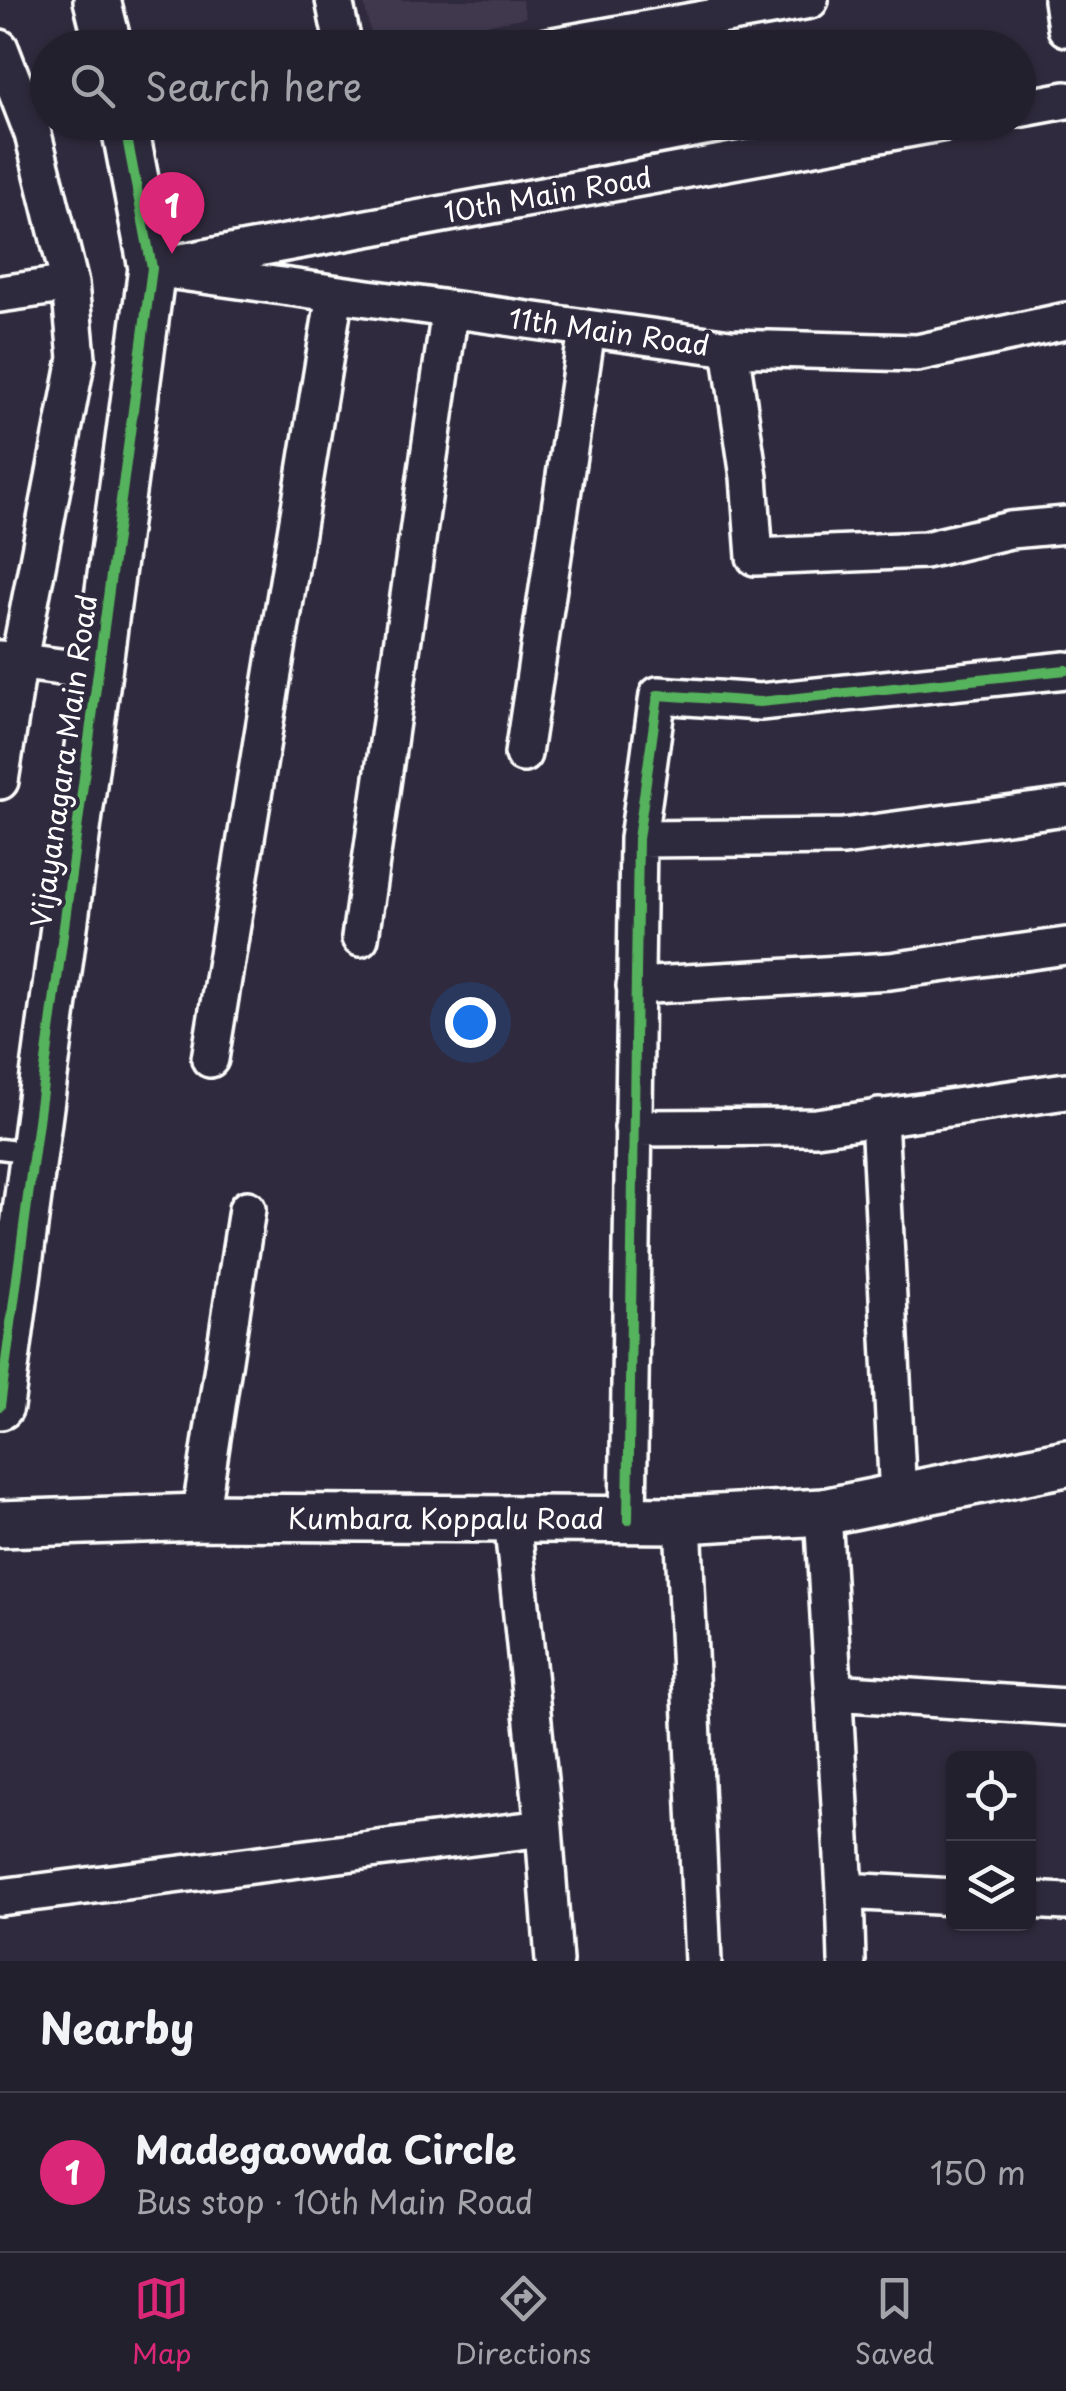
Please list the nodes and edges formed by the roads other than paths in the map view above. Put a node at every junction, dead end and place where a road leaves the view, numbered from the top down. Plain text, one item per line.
1 (97, 0) edge
2 (334, 0) edge
3 (810, 0) edge
4 (1062, 0) edge
5 (1066, 28) edge
6 (104, 30) edge
7 (340, 30) edge
8 (642, 30) edge
9 (0, 48) edge
10 (1066, 100) edge
11 (1036, 106) edge
12 (16, 137) edge
13 (127, 140) edge
14 (847, 140) edge
15 (152, 268) junction
16 (70, 284) junction
17 (0, 294) edge
18 (335, 294) junction
19 (450, 310) junction
20 (1066, 321) edge
21 (588, 330) junction
22 (730, 348) junction
23 (1066, 524) edge
24 (9, 659) edge
25 (1066, 670) edge
26 (98, 672) junction
27 (522, 754) dead end
28 (0, 781) edge
29 (1066, 807) edge
30 (638, 839) junction
31 (360, 938) dead end
32 (1066, 946) edge
33 (635, 986) junction
34 (210, 1059) dead end
35 (1066, 1090) edge
36 (880, 1117) junction
37 (633, 1128) junction
38 (17, 1151) edge
39 (248, 1209) dead end
40 (0, 1406) edge
41 (1066, 1463) edge
42 (898, 1498) junction
43 (823, 1512) junction
44 (200, 1517) junction
45 (512, 1519) junction
46 (628, 1520) junction
47 (683, 1520) junction
48 (0, 1524) edge
49 (833, 1692) junction
50 (1066, 1706) edge
51 (544, 1828) junction
52 (845, 1892) junction
53 (946, 1896) edge
54 (0, 1897) edge
55 (1036, 1900) edge
56 (1066, 1902) edge
57 (554, 1961) edge
58 (703, 1961) edge
59 (846, 1961) edge

1 - 6 street
2 - 7 street
3 - 8 street
4 - 5 street
9 - 12 street
10 - 11 street
12 - 16 street
13 - 15 street, Vijayanagara Main Road
14 - 15 street, 10th Main Road
15 - 18 street, 11th Main Road
15 - 26 street, Vijayanagara Main Road
16 - 17 street
16 - 24 street
18 - 19 street, 11th Main Road
18 - 34 street
19 - 21 street, 11th Main Road
19 - 31 street
20 - 22 street, 11th Main Road
21 - 22 street, 11th Main Road
21 - 27 street
22 - 23 street
24 - 26 street
24 - 28 street
25 - 30 street
26 - 38 street, Vijayanagara Main Road
29 - 30 street
30 - 33 street
32 - 33 street
33 - 37 street
35 - 36 street
36 - 37 street
36 - 42 street
37 - 46 street
38 - 40 street, Vijayanagara Main Road
39 - 44 street
41 - 42 street, Kumbara Koppalu Road
42 - 43 street, Kumbara Koppalu Road
43 - 47 street, Kumbara Koppalu Road
43 - 49 street
44 - 45 street, Kumbara Koppalu Road
44 - 48 street, Kumbara Koppalu Road
45 - 46 street, Kumbara Koppalu Road
45 - 51 street
46 - 47 street, Kumbara Koppalu Road
47 - 58 street
49 - 50 street
49 - 52 street
51 - 54 street
51 - 57 street
52 - 53 street
52 - 59 street
55 - 56 street

